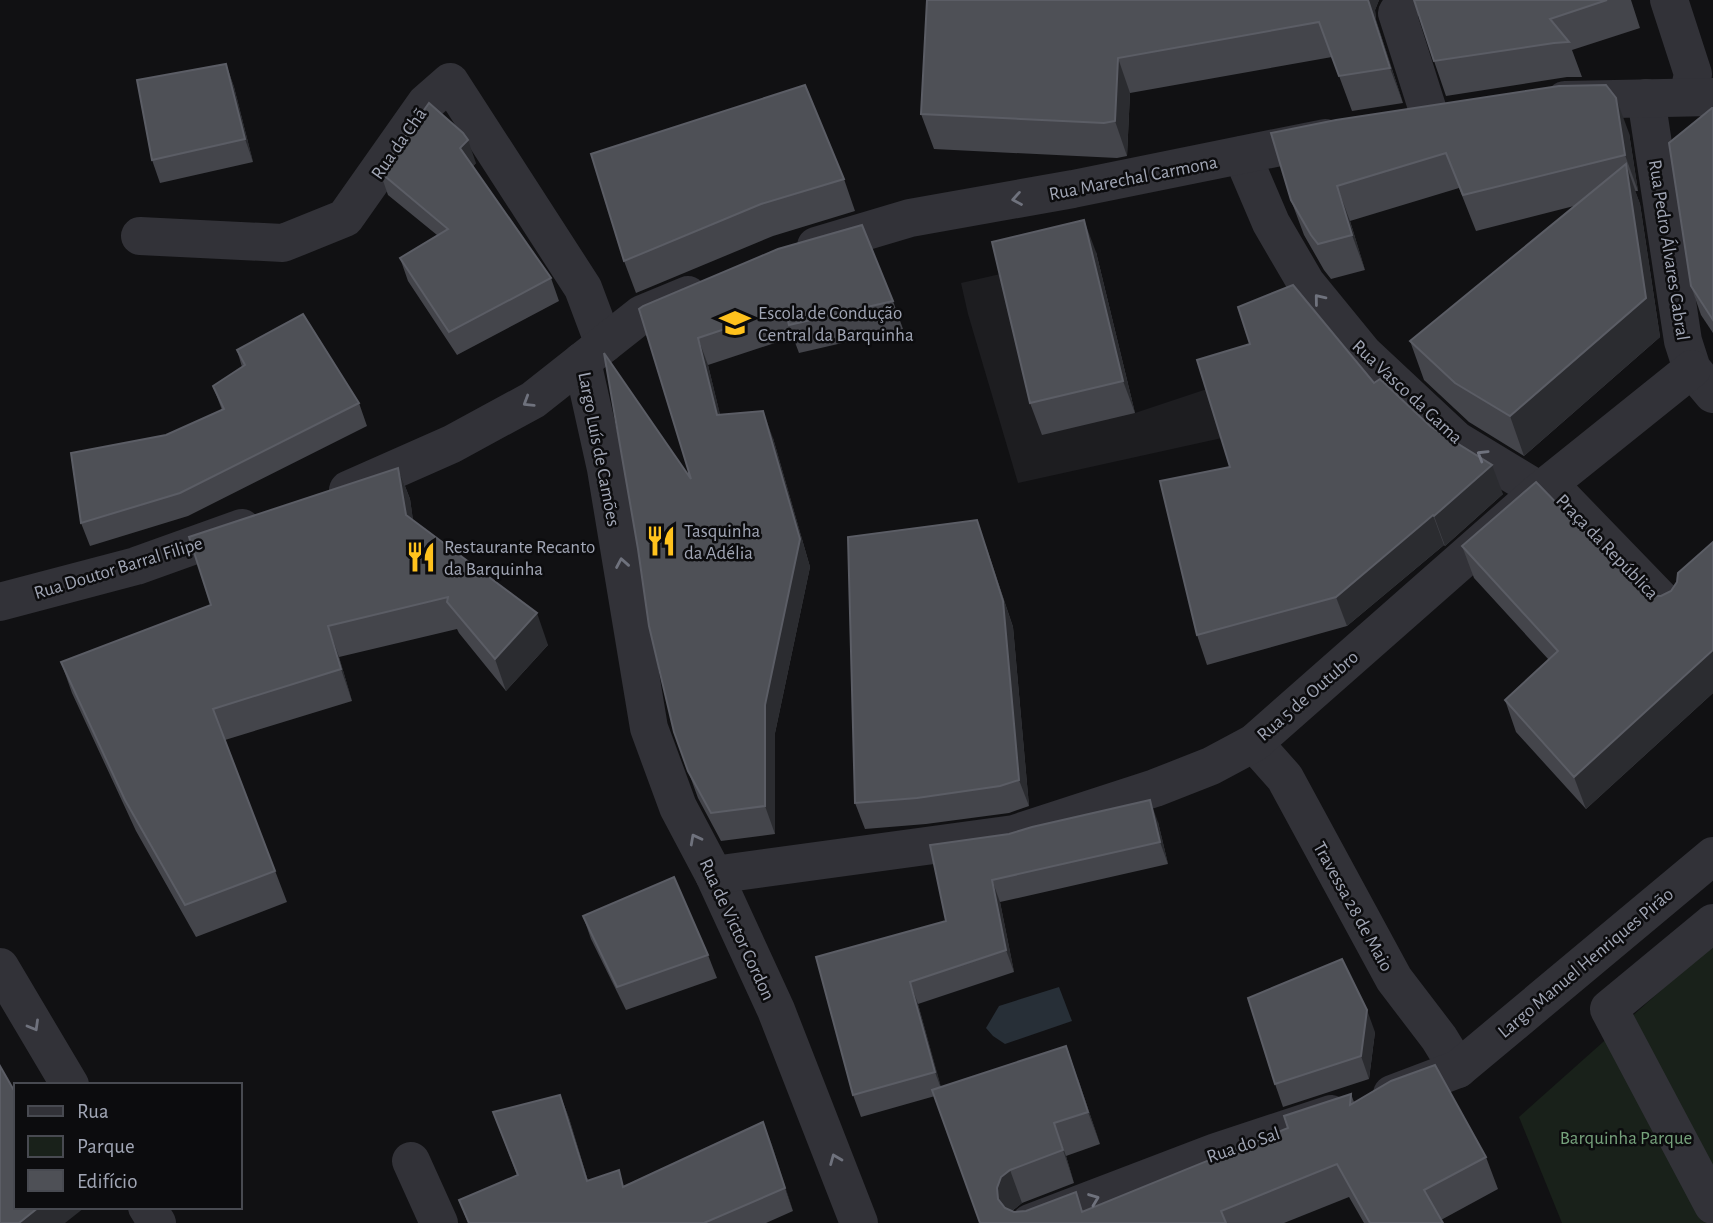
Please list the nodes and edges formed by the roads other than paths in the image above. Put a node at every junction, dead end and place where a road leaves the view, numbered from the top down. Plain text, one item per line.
1 (1406, 0) edge
2 (1670, 0) edge
3 (1701, 97) edge
4 (1646, 98) junction
5 (1532, 105) edge
6 (1469, 115) edge
7 (1431, 120) junction
8 (1394, 126) edge
9 (1357, 132) edge
10 (1242, 155) junction
11 (140, 236) dead end
12 (780, 256) edge
13 (718, 283) edge
14 (593, 353) junction
15 (1703, 381) edge
16 (1544, 487) junction
17 (313, 503) edge
18 (275, 517) edge
19 (0, 602) edge
20 (1668, 607) edge
21 (633, 631) joint
22 (1254, 743) junction
23 (1713, 856) edge
24 (714, 875) junction
25 (1713, 923) edge
26 (0, 967) edge
27 (1458, 1069) junction
28 (69, 1083) edge
29 (411, 1161) dead end
30 (1713, 1205) edge
31 (439, 1223) edge
32 (859, 1223) edge
33 (1030, 1223) edge

1 - 7 street
2 - 3 street
3 - 4 street
4 - 5 street
4 - 15 street, Rua Pedro Álvares Cabral
6 - 7 street
7 - 8 street
9 - 10 street, Rua Marechal Carmona
10 -> 12 street, Rua Marechal Carmona
16 -> 10 street, Rua Vasco da Gama
11 - 14 street, Rua da Chã
13 - 14 street
14 -> 17 street, Largo Luís de Camões
21 -> 14 street, Largo Luís de Camões
15 - 16 street, Rua 5 de Outubro
16 - 20 street, Praça da República
16 - 22 street, Rua 5 de Outubro
18 - 19 street, Rua Doutor Barral Filipe
24 -> 21 street, Rua de Victor Cordon
22 - 24 street, Rua 5 de Outubro
22 - 27 street, Travessa 28 de Maio
23 - 27 street, Largo Manuel Henriques Pirão
32 -> 24 street, Rua de Victor Cordon
25 - 30 street
26 -> 28 street
33 -> 27 street, Rua do Sal
29 - 31 street

